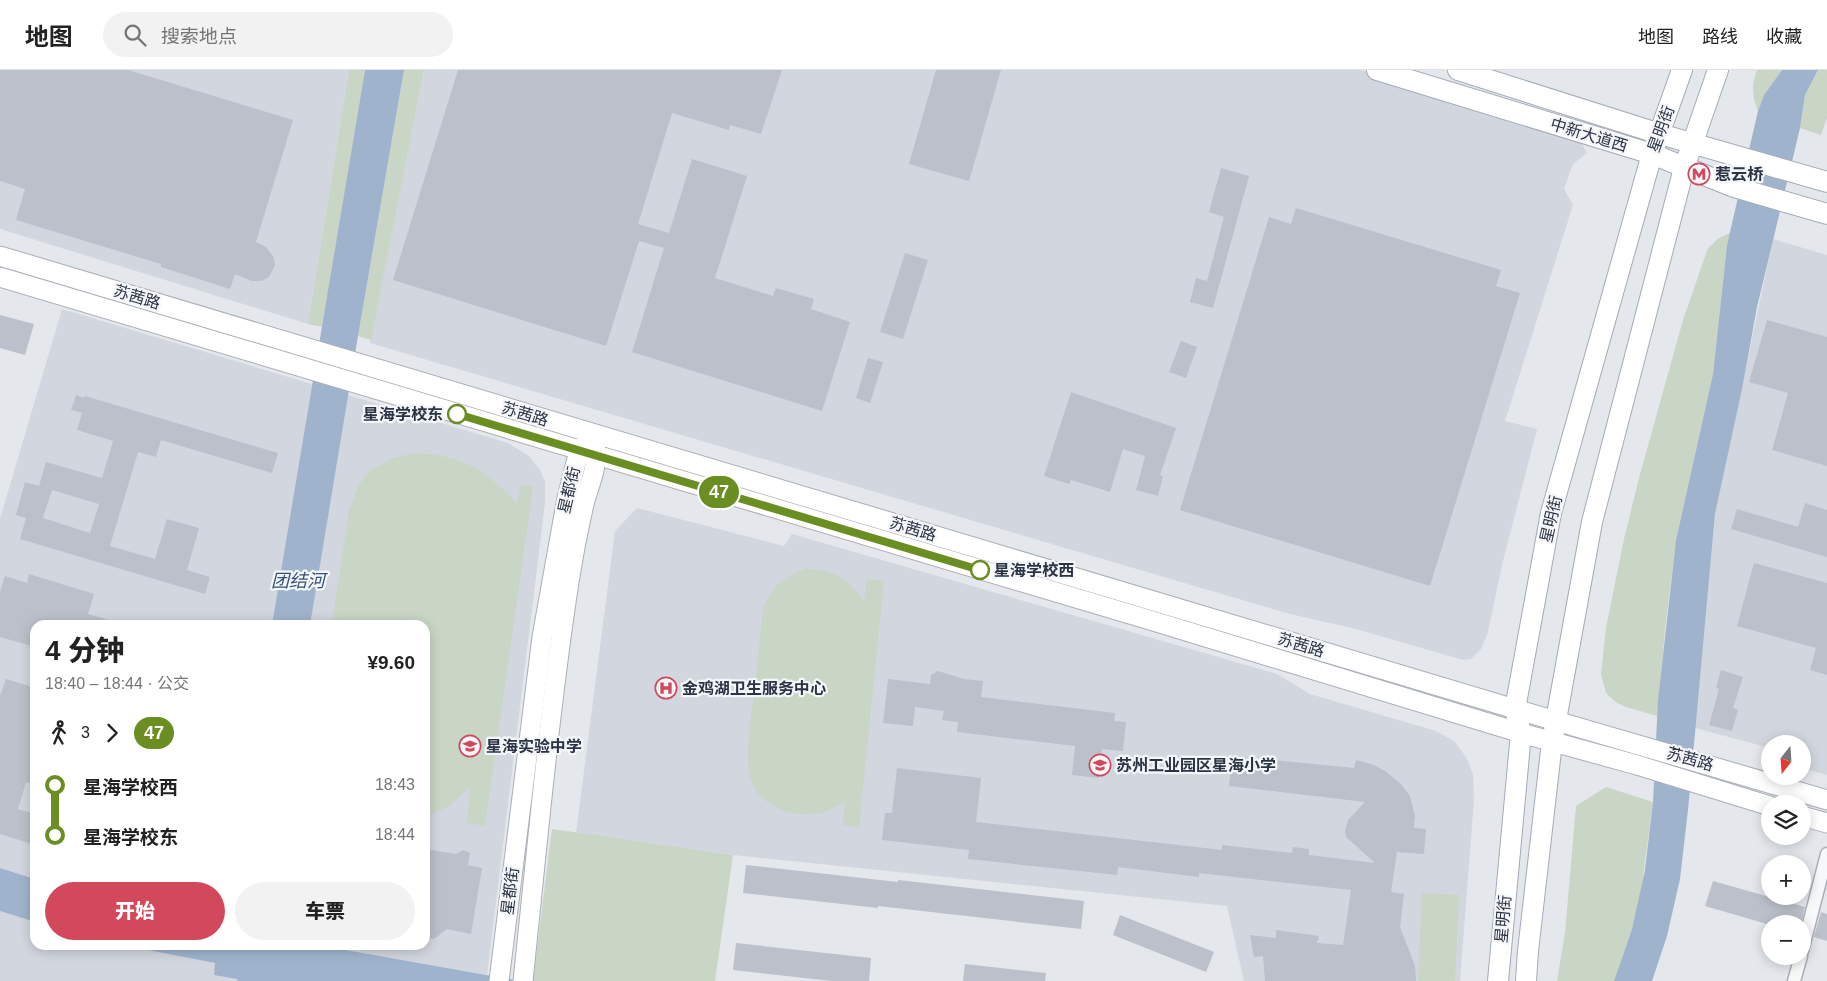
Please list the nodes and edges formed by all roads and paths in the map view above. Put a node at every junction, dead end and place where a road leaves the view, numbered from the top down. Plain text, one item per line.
1 (1377, 70) edge
2 (1458, 70) edge
3 (1682, 70) edge
4 (1718, 70) edge
5 (1660, 134) junction
6 (1692, 143) junction
7 (1652, 154) junction
8 (1684, 168) junction
9 (1827, 182) edge
10 (1827, 214) edge
11 (0, 256) edge
12 (0, 277) edge
13 (593, 434) junction
14 (579, 451) junction
15 (597, 456) junction
16 (1515, 709) junction
17 (1555, 719) junction
18 (1521, 733) junction
19 (1552, 742) junction
20 (1827, 800) edge
21 (1761, 803) edge
22 (1811, 819) edge
23 (1827, 823) edge
24 (1827, 854) edge
25 (1811, 915) edge
26 (1798, 965) edge
27 (500, 975) edge
28 (523, 976) edge
29 (1498, 981) edge
30 (1526, 981) edge
31 (1794, 981) edge

1 - 7 main road, 中新大道西
2 - 5 main road, 中新大道西
3 - 5 main road, 星明街
4 - 6 main road, 星明街
5 - 6 main road, 中新大道西
5 - 7 main road, 星明街
6 - 8 main road, 星明街
6 - 9 main road, 中新大道西
7 - 8 main road, 中新大道西
7 - 16 main road, 星明街
8 - 10 main road, 中新大道西
8 - 17 main road, 星明街
11 - 13 main road, 苏茜路
12 - 14 main road, 苏茜路
13 - 14 main road, 星都街
13 - 15 main road, 星都街
13 - 16 main road, 苏茜路
14 - 15 main road, 苏茜路
14 - 27 main road, 星都街
15 - 18 main road, 苏茜路
15 - 28 main road, 星都街
16 - 17 main road, 苏茜路
16 - 18 main road, 星明街
17 - 19 main road, 星明街
17 - 20 main road, 苏茜路
18 - 19 main road, 苏茜路
18 - 29 main road, 星明街
19 - 21 main road, 苏茜路
19 - 30 main road, 星明街
22 - 23 main road
24 - 25 street
26 - 31 street

